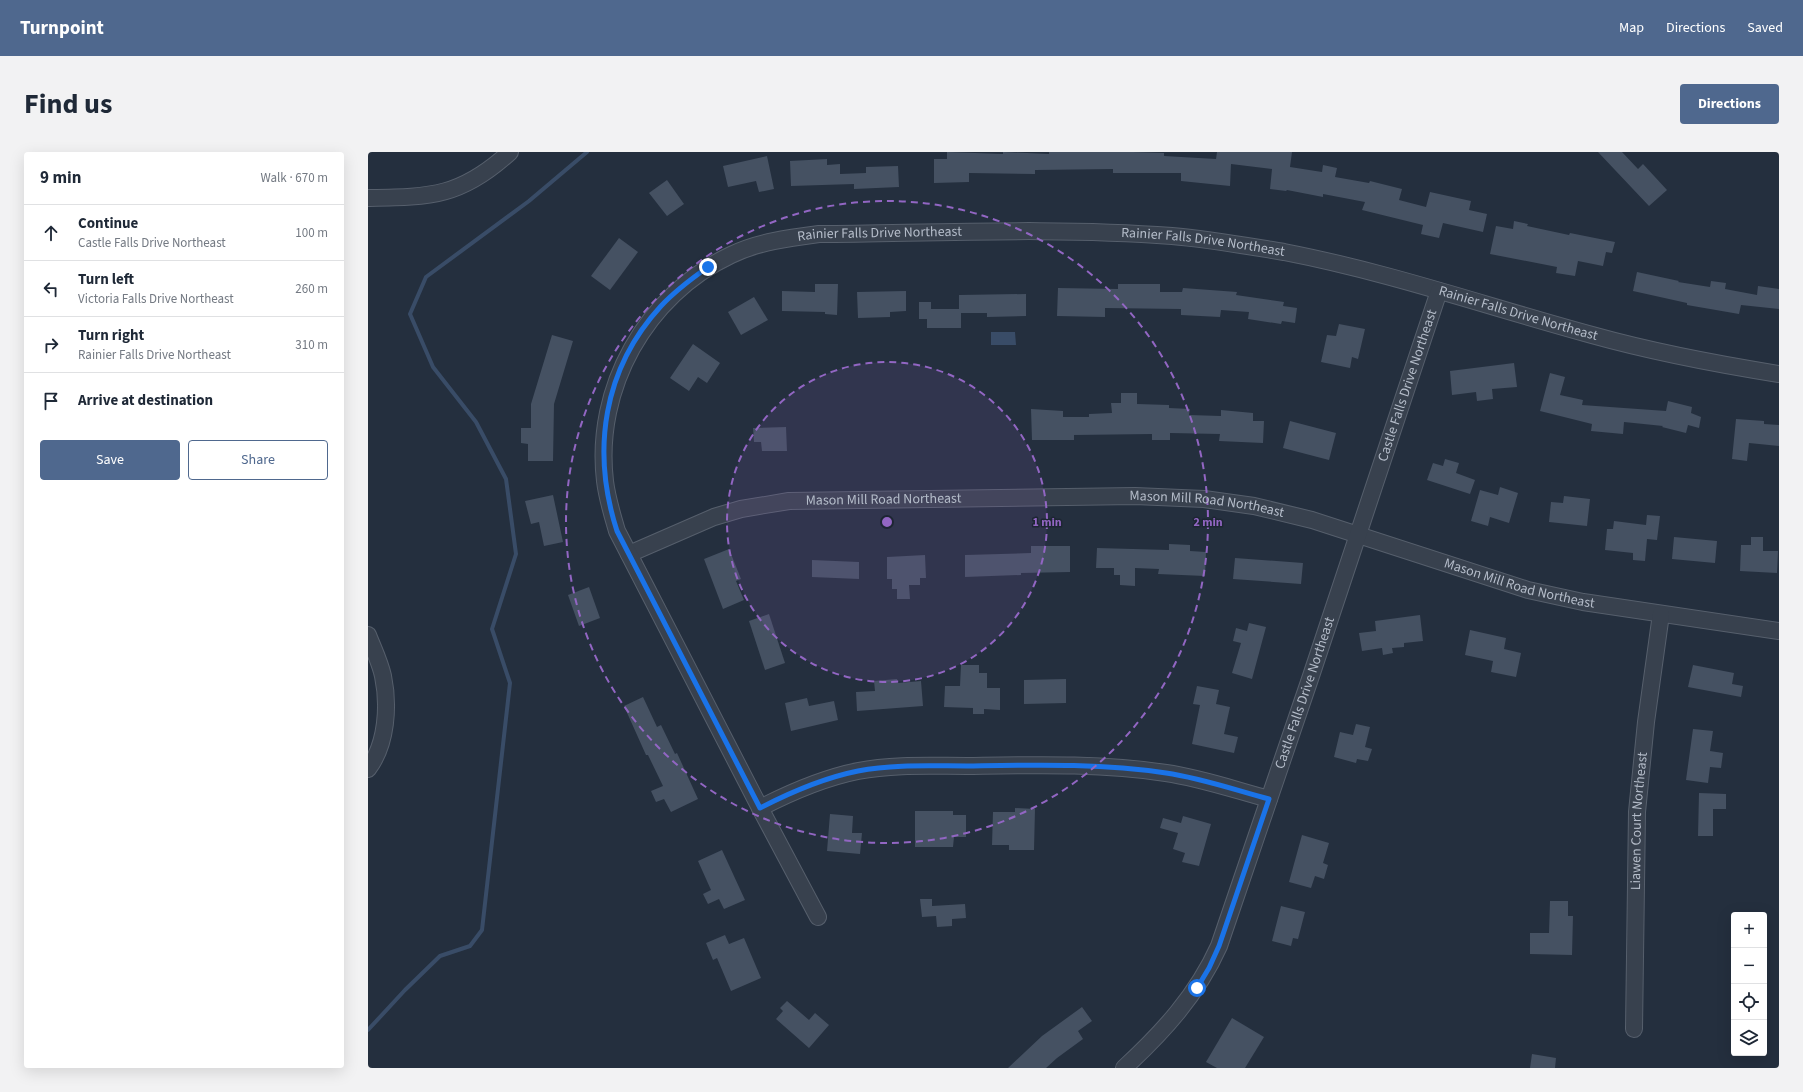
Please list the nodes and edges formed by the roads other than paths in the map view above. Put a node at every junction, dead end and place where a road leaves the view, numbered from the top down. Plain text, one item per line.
1 (510, 152) edge
2 (368, 198) edge
3 (1439, 291) junction
4 (1779, 374) edge
5 (1358, 535) junction
6 (629, 554) junction
7 (1661, 614) junction
8 (1779, 631) edge
9 (368, 635) edge
10 (368, 769) edge
11 (1269, 799) junction
12 (760, 808) junction
13 (818, 917) dead end
14 (1634, 1029) dead end
15 (1124, 1068) edge

1 - 2 street
3 - 4 street, Rainier Falls Drive Northeast
3 - 5 street, Castle Falls Drive Northeast
3 - 6 street, Rainier Falls Drive Northeast
5 - 6 street, Mason Mill Road Northeast
5 - 7 street, Mason Mill Road Northeast
5 - 11 street, Castle Falls Drive Northeast
6 - 12 street, Rainier Falls Drive Northeast
7 - 8 street, Mason Mill Road Northeast
7 - 14 street, Liawen Court Northeast
9 - 10 street
11 - 12 street
11 - 15 street, Castle Falls Drive Northeast
12 - 13 street, Rainier Falls Drive Northeast

